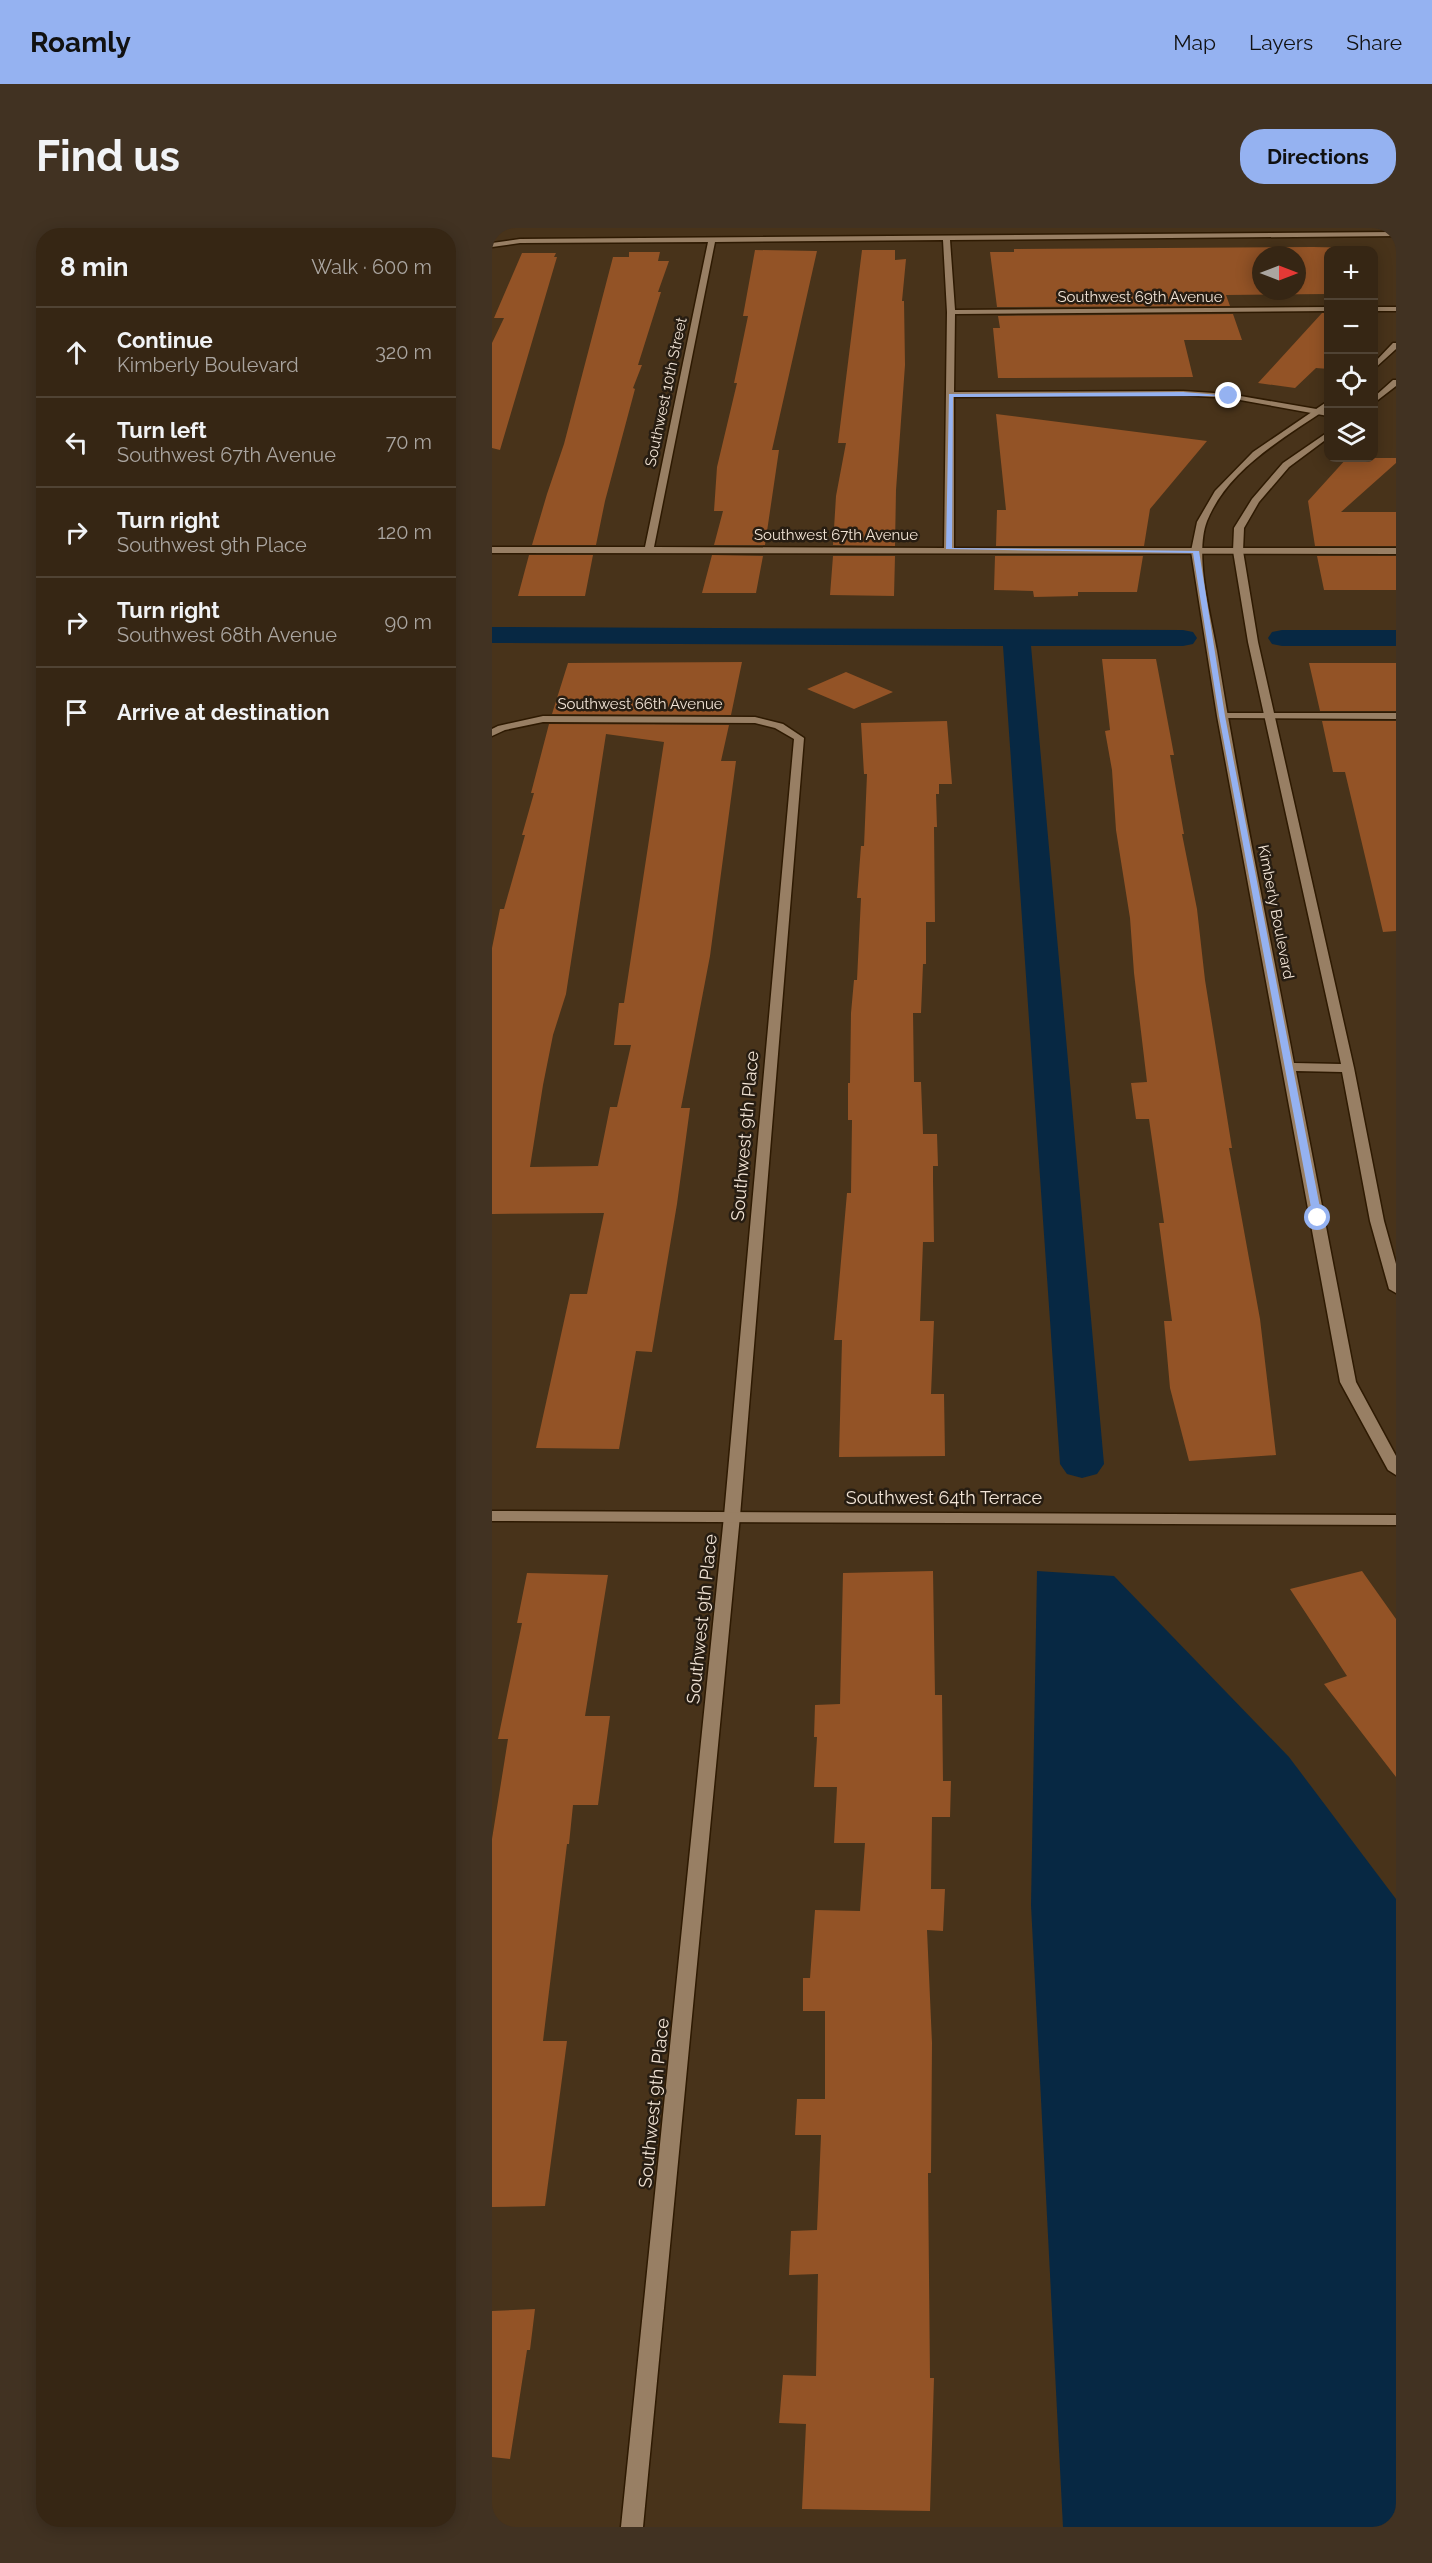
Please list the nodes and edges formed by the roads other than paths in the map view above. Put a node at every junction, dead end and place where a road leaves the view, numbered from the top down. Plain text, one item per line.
1 (1396, 234) edge
2 (946, 238) junction
3 (712, 239) junction
4 (492, 245) edge
5 (1324, 309) edge
6 (1378, 309) edge
7 (1396, 309) edge
8 (951, 312) junction
9 (1396, 345) edge
10 (1378, 363) edge
11 (1396, 382) edge
12 (951, 395) junction
13 (1378, 398) edge
14 (1324, 413) edge
15 (1324, 438) edge
16 (949, 549) junction
17 (492, 550) edge
18 (649, 550) junction
19 (1196, 551) junction
20 (1238, 551) junction
21 (1396, 551) edge
22 (1269, 715) junction
23 (1222, 716) junction
24 (1396, 716) edge
25 (779, 726) joint
26 (497, 731) edge
27 (1289, 1067) junction
28 (1348, 1068) junction
29 (1396, 1289) edge
30 (1396, 1470) edge
31 (492, 1516) edge
32 (732, 1516) junction
33 (1396, 1520) edge
34 (632, 2527) edge

1 - 2 street
2 - 3 street
2 - 8 street
3 - 4 street
3 - 18 street, Southwest 10th Street
5 - 8 street, Southwest 69th Avenue
6 - 7 street
8 - 12 street
9 - 10 street
11 - 13 street
12 - 14 street
12 - 16 street
14 - 19 street, Kimberly Boulevard
15 - 20 street, Kimberly Boulevard
16 - 18 street, Southwest 67th Avenue
16 - 19 street, Southwest 67th Avenue
17 - 18 street, Southwest 67th Avenue
19 - 20 street, Southwest 67th Avenue
19 - 23 street, Kimberly Boulevard
20 - 21 street, Southwest 67th Avenue
20 - 22 street, Kimberly Boulevard
22 - 23 street
22 - 24 street
22 - 28 street, Kimberly Boulevard
23 - 27 street, Kimberly Boulevard
25 - 26 street, Southwest 66th Avenue
25 - 32 street, Southwest 9th Place
27 - 28 street
27 - 30 street, Kimberly Boulevard
28 - 29 street, Kimberly Boulevard
31 - 32 street, Southwest 64th Terrace
32 - 33 street, Southwest 64th Terrace
32 - 34 street, Southwest 9th Place

